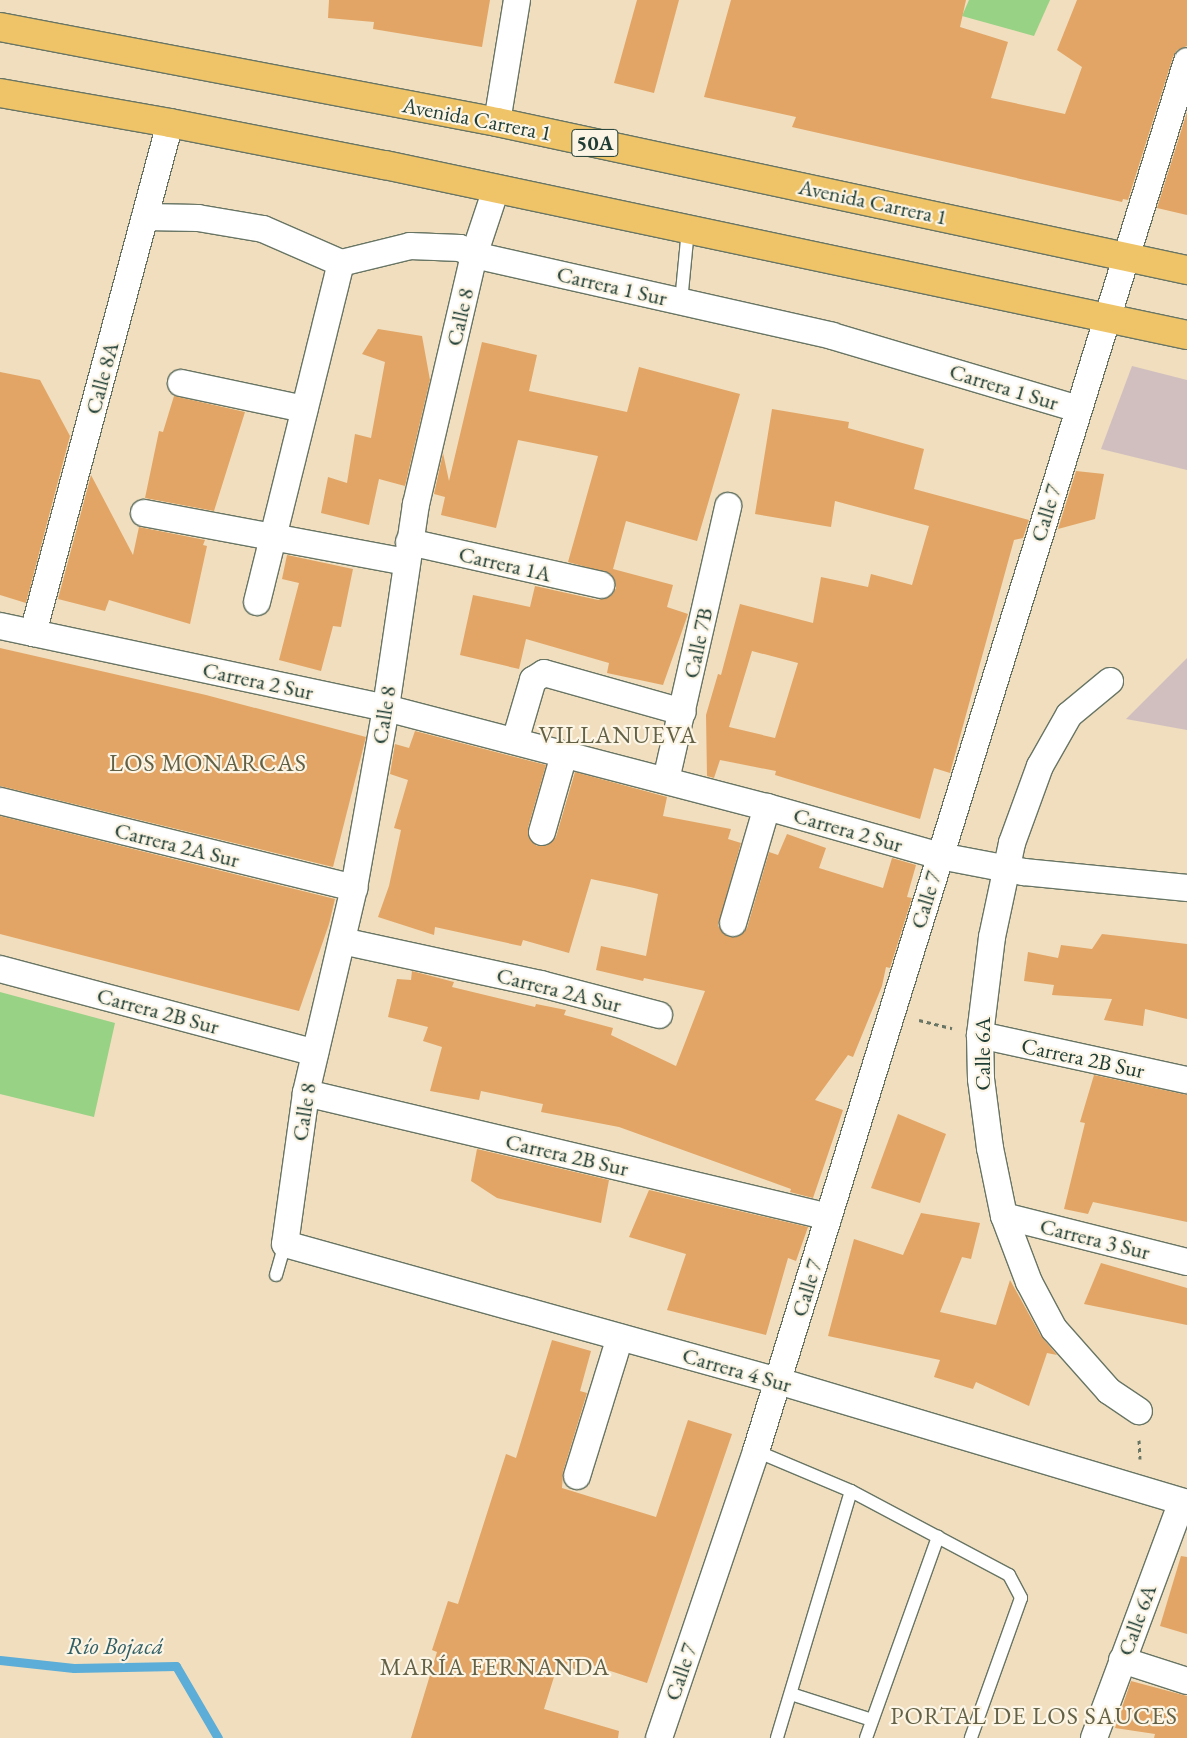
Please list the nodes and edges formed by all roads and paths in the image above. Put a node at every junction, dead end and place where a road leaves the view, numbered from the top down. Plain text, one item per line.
1 (517, 0) edge
2 (0, 27) edge
3 (1187, 61) edge
4 (0, 93) edge
5 (496, 122) junction
6 (170, 123) junction
7 (496, 189) junction
8 (145, 217) junction
9 (688, 229) junction
10 (474, 255) junction
11 (1125, 256) junction
12 (341, 263) junction
13 (1187, 270) edge
14 (680, 302) junction
15 (1107, 316) junction
16 (1187, 335) edge
17 (182, 383) dead end
18 (304, 409) junction
19 (1078, 410) junction
20 (728, 506) dead end
21 (144, 513) dead end
22 (272, 540) junction
23 (407, 552) junction
24 (601, 585) dead end
25 (257, 602) dead end
26 (0, 626) edge
27 (33, 633) junction
28 (1110, 681) dead end
29 (386, 708) junction
30 (683, 712) junction
31 (515, 741) junction
32 (564, 755) junction
33 (666, 780) junction
34 (0, 801) edge
35 (767, 807) junction
36 (542, 832) dead end
37 (940, 856) junction
38 (1005, 869) junction
39 (354, 888) junction
40 (1187, 888) edge
41 (733, 924) dead end
42 (342, 941) junction
43 (0, 969) edge
44 (892, 1013) junction
45 (659, 1015) dead end
46 (980, 1035) junction
47 (315, 1053) junction
48 (1187, 1080) edge
49 (306, 1093) junction
50 (1004, 1216) junction
51 (829, 1217) junction
52 (285, 1244) junction
53 (1187, 1262) edge
54 (276, 1275) dead end
55 (620, 1337) junction
56 (778, 1381) junction
57 (1139, 1412) joint
58 (756, 1451) junction
59 (577, 1476) dead end
60 (1140, 1489) junction
61 (851, 1491) junction
62 (1184, 1502) edge
63 (938, 1537) junction
64 (1122, 1660) junction
65 (1187, 1681) edge
66 (790, 1694) junction
67 (872, 1720) junction
68 (659, 1738) edge
69 (777, 1738) edge
70 (866, 1738) edge
71 (971, 1738) edge
72 (1094, 1738) edge

1 - 5 street
2 - 5 main road, Avenida Carrera 1 / 50A
3 - 11 street, Calle 7
4 - 6 main road
5 - 11 main road, Avenida Carrera 1 / 50A
6 - 7 main road
6 - 8 street, Calle 8A
7 - 9 main road
7 - 10 street, Calle 8
8 - 12 street
8 - 27 street, Calle 8A
9 - 14 lane
9 - 15 main road
10 - 12 street, Carrera 1 Sur
10 - 14 street, Carrera 1 Sur
10 - 23 street, Calle 8
11 - 13 main road, Avenida Carrera 1 / 50A
11 - 15 street, Calle 7
12 - 18 street
14 - 19 street, Carrera 1 Sur
15 - 16 main road
15 - 19 street, Calle 7
17 - 18 street
18 - 22 street
19 - 37 street, Calle 7
20 - 30 street, Calle 7B
21 - 22 street, Carrera 1A
22 - 23 street, Carrera 1A
22 - 25 street
23 - 24 street, Carrera 1A
23 - 29 street, Calle 8
26 - 27 street, Carrera 2 Sur
27 - 29 street, Carrera 2 Sur
28 - 38 street, Calle 6A
29 - 31 street, Carrera 2 Sur
29 - 39 street, Calle 8
30 - 31 street
30 - 33 street, Calle 7B
31 - 32 street, Carrera 2 Sur
32 - 33 street, Carrera 2 Sur
32 - 36 street
33 - 35 street, Carrera 2 Sur
34 - 39 street, Carrera 2A Sur
35 - 37 street, Carrera 2 Sur
35 - 41 street
37 - 38 street, Carrera 2 Sur
37 - 44 street, Calle 7
38 - 40 street, Carrera 2 Sur
38 - 46 street, Calle 6A
39 - 42 street, Calle 8
42 - 45 street, Carrera 2A Sur
42 - 47 street, Calle 8
43 - 47 street, Carrera 2B Sur
44 - 46 path
44 - 51 street, Calle 7
46 - 48 street, Carrera 2B Sur
46 - 50 street, Calle 6A
47 - 49 street, Calle 8
49 - 51 street, Carrera 2B Sur
49 - 52 street, Calle 8
50 - 53 street, Carrera 3 Sur
50 - 57 street, Calle 6A
51 - 56 street, Calle 7
52 - 54 lane
52 - 55 street, Carrera 4 Sur
55 - 56 street, Carrera 4 Sur
55 - 59 street
56 - 58 street, Calle 7
56 - 60 street, Carrera 4 Sur
57 - 60 path
58 - 61 lane
58 - 68 street, Calle 7
60 - 62 street, Carrera 4 Sur
61 - 63 lane
61 - 66 lane
62 - 64 street, Calle 6A
63 - 67 lane
63 - 71 lane
64 - 65 street
64 - 72 street, Calle 6A
66 - 67 lane
66 - 69 lane
67 - 70 lane

